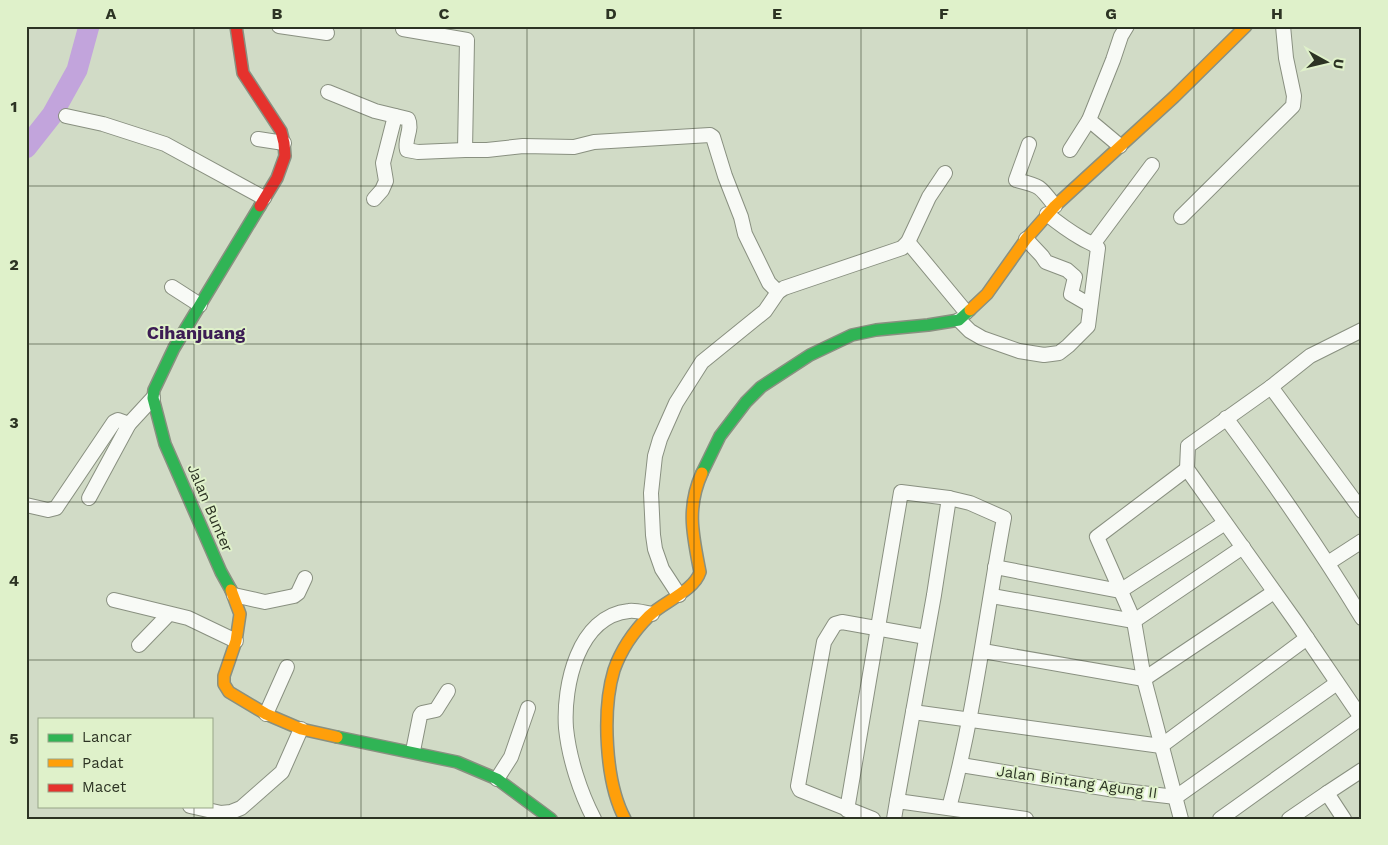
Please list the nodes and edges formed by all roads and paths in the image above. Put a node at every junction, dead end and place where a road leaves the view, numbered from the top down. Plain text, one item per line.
1 (236, 26) edge
2 (279, 26) edge
3 (1127, 26) edge
4 (1246, 26) edge
5 (1283, 26) edge
6 (403, 29) dead end
7 (327, 34) dead end
8 (328, 92) dead end
9 (66, 116) dead end
10 (395, 116) junction
11 (1090, 120) junction
12 (258, 139) dead end
13 (284, 144) junction
14 (1029, 144) dead end
15 (1120, 146) junction
16 (465, 150) junction
17 (1070, 150) dead end
18 (1152, 165) dead end
19 (945, 173) dead end
20 (264, 198) junction
21 (374, 199) dead end
22 (1051, 210) junction
23 (1181, 217) dead end
24 (1026, 239) junction
25 (908, 242) junction
26 (1094, 243) junction
27 (172, 287) dead end
28 (778, 292) junction
29 (200, 305) junction
30 (1090, 305) junction
31 (962, 316) junction
32 (1362, 330) edge
33 (1271, 387) junction
34 (153, 398) junction
35 (1226, 418) junction
36 (129, 424) junction
37 (1187, 468) junction
38 (89, 498) dead end
39 (948, 498) junction
40 (26, 505) edge
41 (1362, 511) edge
42 (1225, 523) junction
43 (1362, 541) edge
44 (1243, 547) junction
45 (1328, 563) junction
46 (995, 567) junction
47 (305, 578) dead end
48 (1120, 592) junction
49 (1274, 592) junction
50 (234, 595) junction
51 (679, 595) junction
52 (992, 596) junction
53 (114, 600) dead end
54 (169, 614) junction
55 (652, 614) junction
56 (1362, 618) edge
57 (1134, 621) junction
58 (878, 627) junction
59 (926, 637) junction
60 (1307, 638) junction
61 (236, 641) junction
62 (139, 645) dead end
63 (983, 651) junction
64 (287, 667) dead end
65 (1144, 679) junction
66 (1337, 683) junction
67 (448, 691) dead end
68 (528, 708) dead end
69 (913, 712) junction
70 (266, 714) junction
71 (1361, 718) edge
72 (969, 721) junction
73 (301, 729) junction
74 (1161, 746) junction
75 (413, 751) junction
76 (961, 765) junction
77 (1362, 770) edge
78 (496, 779) junction
79 (1327, 793) junction
80 (1176, 797) junction
81 (897, 801) junction
82 (199, 808) edge
83 (949, 808) junction
84 (847, 810) junction
85 (551, 819) edge
86 (594, 819) edge
87 (625, 819) edge
88 (873, 819) edge
89 (894, 819) edge
90 (1026, 819) edge
91 (1181, 819) edge
92 (1220, 819) edge
93 (1289, 819) edge
94 (1344, 819) edge

1 - 13 street
2 - 7 street
3 - 11 street
4 - 15 street
5 - 23 street
6 - 16 street
8 - 10 street
9 - 20 street
10 - 16 street
10 - 21 street
11 - 15 street
11 - 17 street
12 - 13 street
13 - 20 street
14 - 22 street
15 - 22 street
16 - 28 street
18 - 26 street
19 - 25 street
20 - 29 street
22 - 24 street
22 - 26 street
24 - 30 street
24 - 31 street
25 - 28 street
25 - 31 street
26 - 30 street
27 - 29 street
28 - 51 street
29 - 34 street
30 - 31 street
31 - 51 street
32 - 33 street
33 - 35 street
33 - 41 street
34 - 36 street
34 - 50 street, Jalan Bunter
35 - 37 street
35 - 45 street
36 - 38 street
36 - 40 street
37 - 42 street
37 - 48 street
39 - 46 street
39 - 58 street
39 - 59 street
42 - 44 street
42 - 48 street
43 - 45 street
44 - 49 street
44 - 57 street
45 - 56 street
46 - 48 street
46 - 52 street
47 - 50 street
48 - 57 street
49 - 60 street
49 - 65 street
50 - 61 street, Jalan Bunter
51 - 55 street
52 - 57 street
52 - 63 street
53 - 54 street
54 - 61 street
54 - 62 street
55 - 86 street
55 - 87 street
57 - 65 street
58 - 59 street
58 - 84 street
58 - 84 street
59 - 69 street
60 - 66 street
60 - 74 street
61 - 70 street, Jalan Bunter
63 - 65 street
63 - 72 street
64 - 70 street
65 - 74 street
66 - 71 street
66 - 80 street, Jalan Bintang Agung II
67 - 75 street
68 - 78 street
69 - 72 street
69 - 81 street
70 - 73 street, Jalan Bunter
71 - 92 street
72 - 74 street
72 - 76 street
73 - 75 street, Jalan Bunter
73 - 82 street
74 - 80 street
75 - 78 street, Jalan Bunter
76 - 80 street, Jalan Bintang Agung II
76 - 83 street
77 - 79 street
78 - 85 street, Jalan Bunter
79 - 93 street
79 - 94 street
80 - 91 street
81 - 83 street
81 - 89 street
83 - 90 street
84 - 88 street

